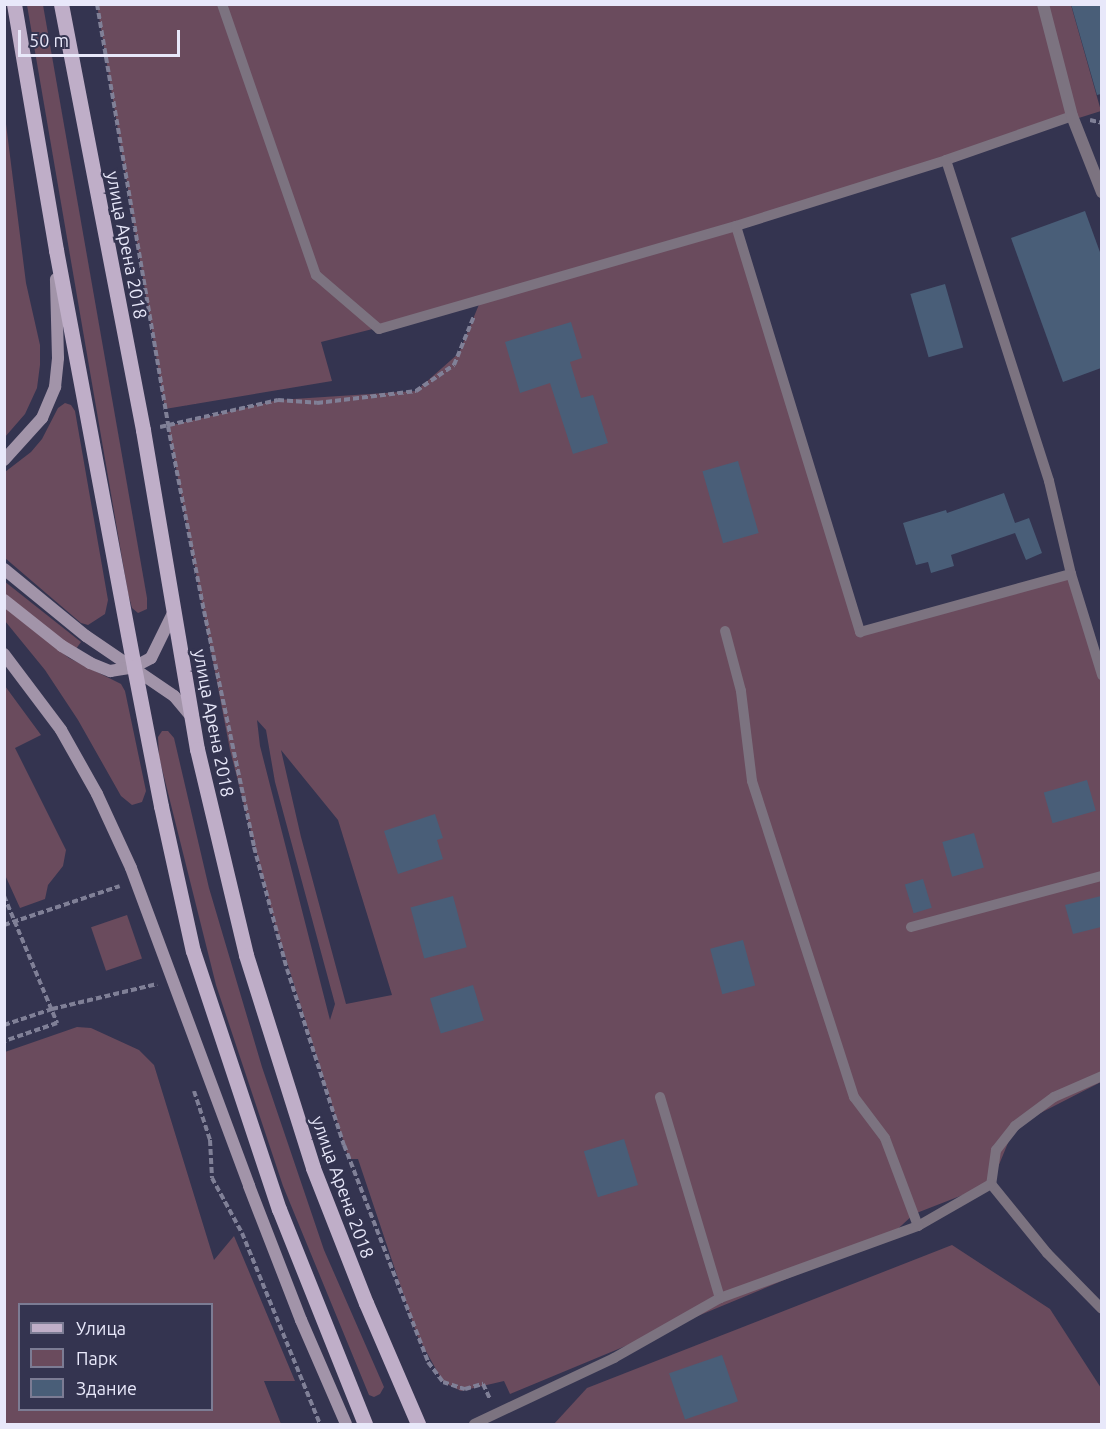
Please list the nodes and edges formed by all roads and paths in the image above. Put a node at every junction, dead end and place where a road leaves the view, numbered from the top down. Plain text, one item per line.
1 (14, 4) edge
2 (61, 4) edge
3 (97, 4) edge
4 (222, 4) edge
5 (1042, 4) edge
6 (1072, 116) junction
7 (946, 160) junction
8 (1101, 192) edge
9 (736, 226) junction
10 (56, 250) junction
11 (480, 302) junction
12 (168, 426) junction
13 (143, 430) junction
14 (4, 460) edge
15 (4, 569) edge
16 (1071, 574) junction
17 (4, 600) edge
18 (173, 613) junction
19 (725, 631) dead end
20 (4, 654) edge
21 (134, 667) junction
22 (1101, 675) edge
23 (191, 716) junction
24 (118, 876) dead end
25 (1101, 876) edge
26 (121, 885) junction
27 (4, 896) edge
28 (125, 896) dead end
29 (15, 921) junction
30 (4, 925) edge
31 (911, 927) dead end
32 (154, 973) dead end
33 (52, 1009) junction
34 (4, 1025) edge
35 (4, 1041) edge
36 (1101, 1076) edge
37 (192, 1084) dead end
38 (660, 1097) dead end
39 (991, 1184) junction
40 (918, 1226) junction
41 (720, 1298) junction
42 (1101, 1309) edge
43 (483, 1384) dead end
44 (320, 1425) edge
45 (346, 1425) edge
46 (365, 1425) edge
47 (418, 1425) edge
48 (474, 1425) edge

1 - 10 main road
2 - 13 main road, улица Арена 2018
3 - 12 path
4 - 11 lane
5 - 6 street
6 - 7 lane
6 - 8 street
7 - 9 lane
7 - 16 lane
9 - 11 lane
9 - 16 lane
10 - 14 main road
10 - 21 main road
11 - 12 path
12 - 13 path
12 - 43 path
13 - 18 main road, улица Арена 2018
15 - 21 main road
16 - 22 lane
17 - 21 main road
18 - 21 main road
18 - 23 main road, улица Арена 2018
19 - 40 lane
20 - 45 main road
21 - 23 main road
21 - 46 main road
23 - 47 main road, улица Арена 2018
24 - 26 path
25 - 31 lane
26 - 28 path
26 - 29 path
27 - 29 path
29 - 30 path
29 - 33 path
32 - 33 path
33 - 34 path
33 - 35 path
36 - 39 lane
37 - 44 path
38 - 41 lane
39 - 40 lane
39 - 42 lane
40 - 41 lane
41 - 48 lane

